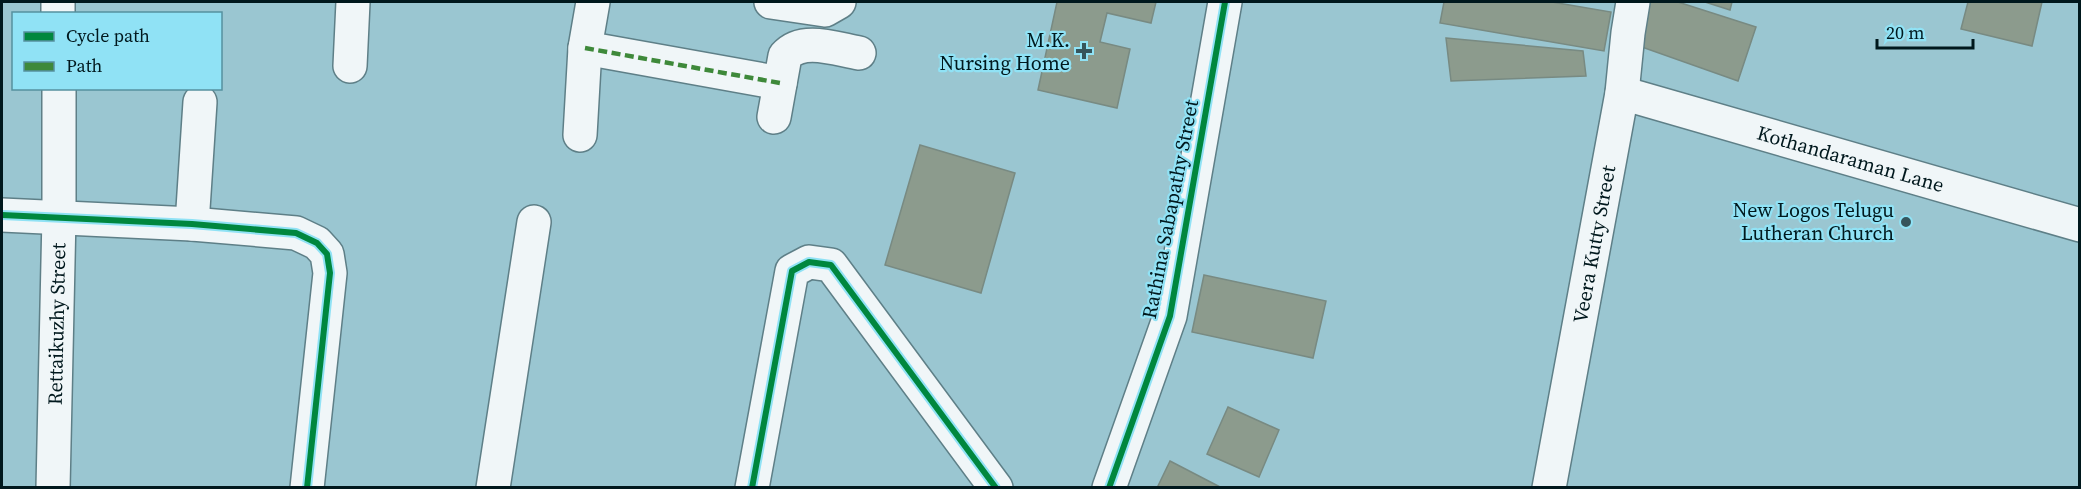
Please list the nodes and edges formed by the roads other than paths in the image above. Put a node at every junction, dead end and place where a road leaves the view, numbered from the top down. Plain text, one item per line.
1 (353, 2) edge
2 (592, 2) edge
3 (771, 2) edge
4 (839, 2) edge
5 (1225, 2) edge
6 (1633, 2) edge
7 (585, 48) junction
8 (859, 53) dead end
9 (350, 66) dead end
10 (780, 83) junction
11 (59, 90) edge
12 (1622, 93) junction
13 (200, 102) dead end
14 (774, 117) dead end
15 (580, 135) dead end
16 (2, 214) edge
17 (59, 216) junction
18 (534, 222) dead end
19 (192, 224) junction
20 (2079, 225) edge
21 (53, 488) edge
22 (307, 488) edge
23 (493, 488) edge
24 (752, 488) edge
25 (996, 488) edge
26 (1109, 488) edge
27 (1549, 488) edge

1 - 9 street
2 - 7 street
3 - 4 street
5 - 26 street, Rathina Sabapathy Street
6 - 12 street, Veera Kutty Street
7 - 10 street
7 - 15 street
8 - 10 street
10 - 14 street
11 - 17 street, Rettaikuzhy Street
12 - 20 street, Kothandaraman Lane
12 - 27 street, Veera Kutty Street
13 - 19 street
16 - 17 street
17 - 19 street
17 - 21 street, Rettaikuzhy Street
18 - 23 street
19 - 22 street
24 - 25 street

